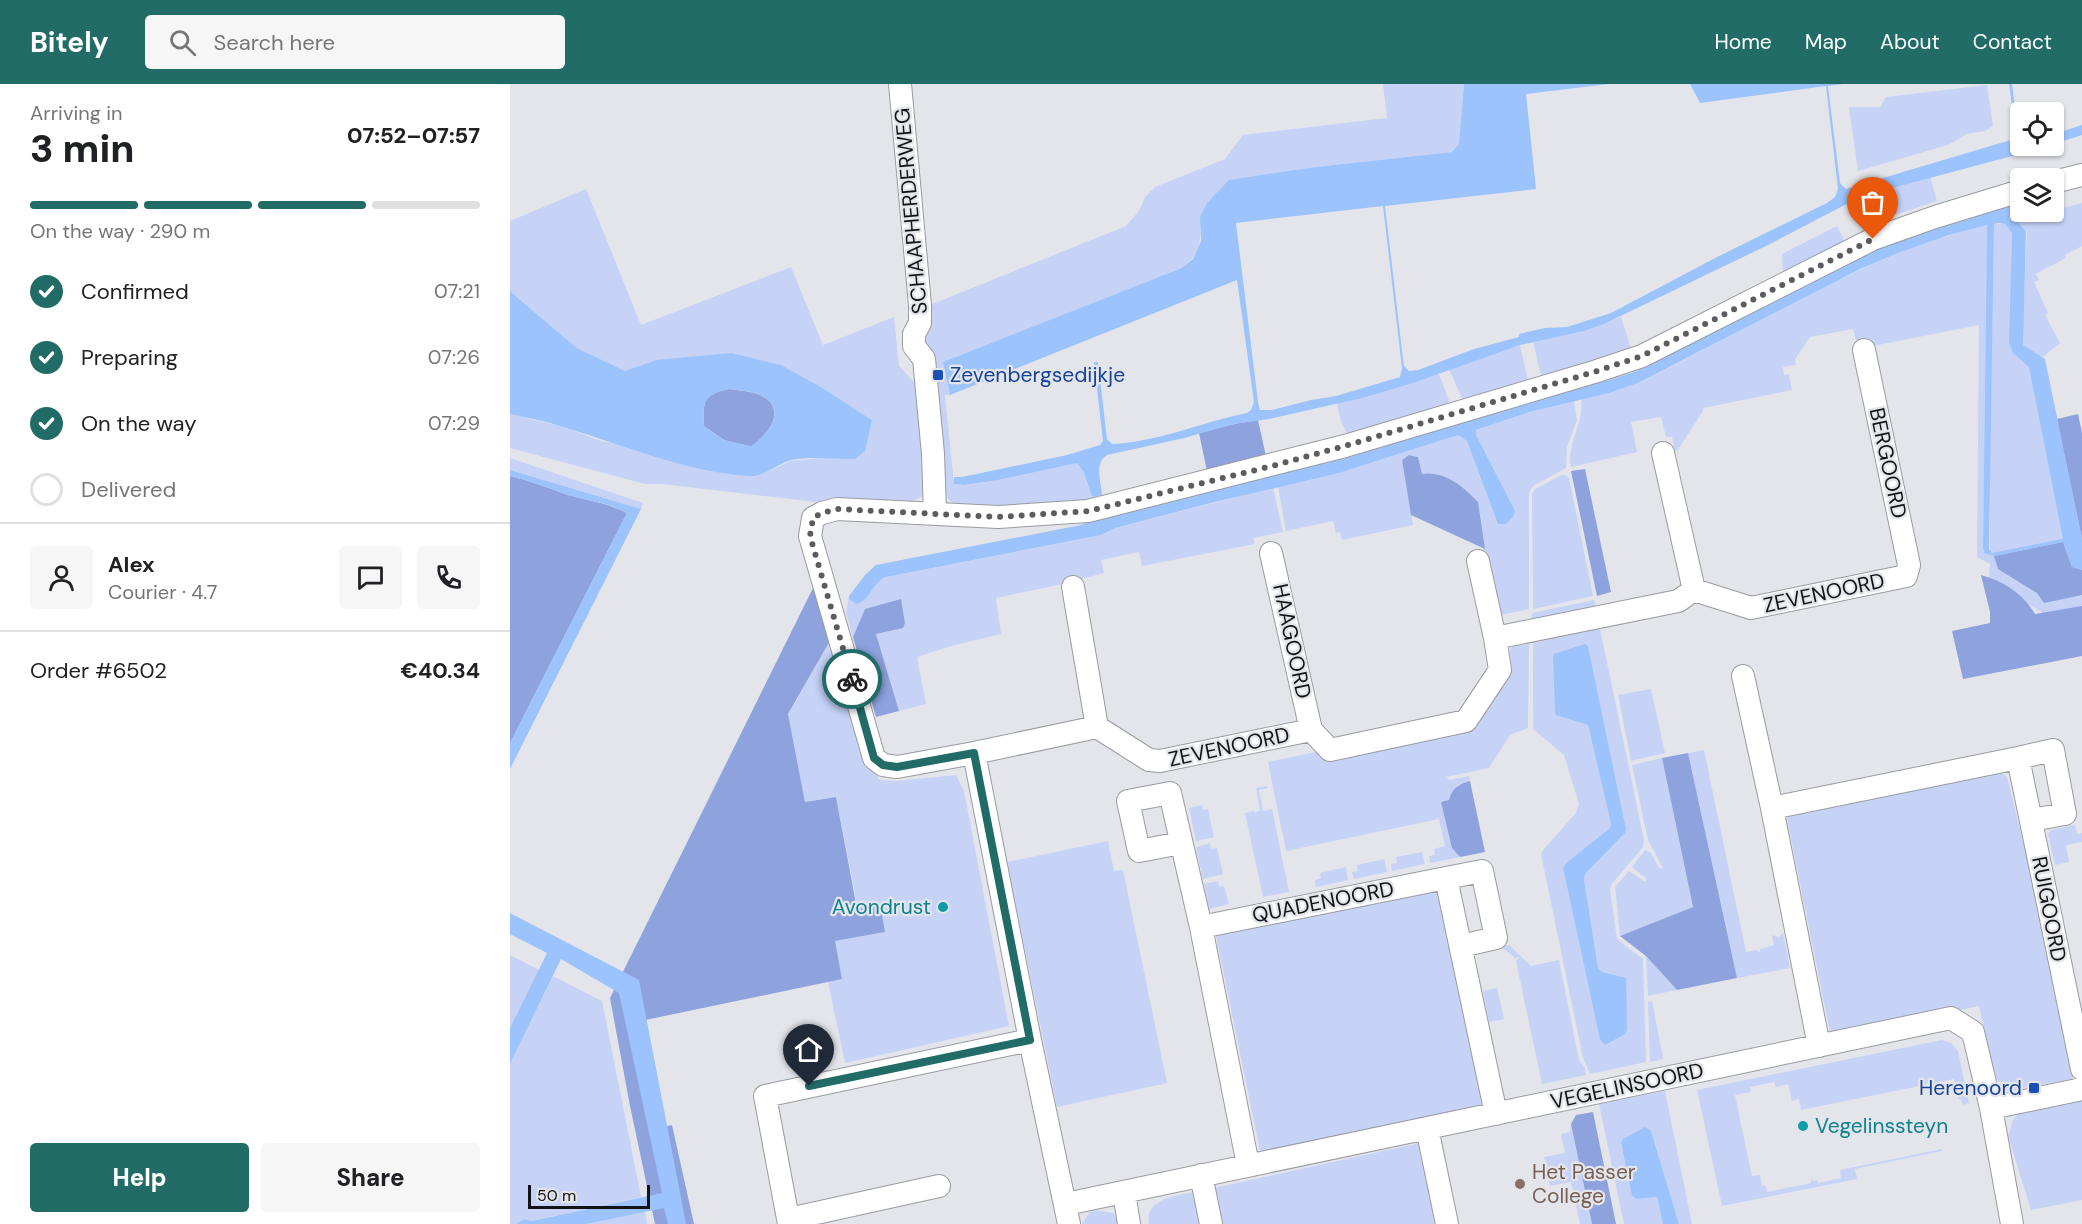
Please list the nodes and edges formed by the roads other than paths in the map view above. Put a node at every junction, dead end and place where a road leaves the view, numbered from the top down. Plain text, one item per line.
1 (900, 84) edge
2 (2082, 175) edge
3 (2064, 180) edge
4 (2010, 194) edge
5 (1864, 350) dead end
6 (1663, 453) dead end
7 (935, 512) junction
8 (1271, 553) dead end
9 (1478, 561) dead end
10 (1906, 576) joint
11 (1073, 587) dead end
12 (1694, 590) junction
13 (1495, 638) junction
14 (1743, 676) dead end
15 (1097, 727) junction
16 (1311, 730) junction
17 (974, 753) junction
18 (2018, 758) junction
19 (1772, 808) junction
20 (2031, 820) junction
21 (1181, 843) dead end
22 (1446, 878) junction
23 (1201, 927) junction
24 (1461, 946) junction
25 (1030, 1040) junction
26 (1820, 1046) junction
27 (2082, 1069) edge
28 (2082, 1089) edge
29 (1991, 1108) junction
30 (1496, 1114) junction
31 (1427, 1128) junction
32 (1248, 1166) junction
33 (1201, 1176) junction
34 (939, 1186) dead end
35 (1124, 1192) junction
36 (1068, 1214) edge
37 (789, 1222) edge
38 (1130, 1224) edge
39 (1211, 1224) edge
40 (1447, 1224) edge
41 (2012, 1224) edge

1 - 7 street, SCHAAPHERDERWEG
2 - 3 street
4 - 7 street
5 - 10 street, BERGOORD
6 - 12 street
7 - 17 street
8 - 16 street, HAAGOORD
9 - 13 street
10 - 12 street, ZEVENOORD
11 - 15 street
12 - 13 street
13 - 16 street, ZEVENOORD
14 - 19 street
15 - 16 street, ZEVENOORD
15 - 17 street
17 - 25 street
18 - 19 street
18 - 20 street, RUIGOORD
18 - 20 street
19 - 26 street
20 - 27 street, RUIGOORD
21 - 23 street
22 - 23 street, QUADENOORD
22 - 24 street
22 - 24 street, QUADENOORD
23 - 32 street
24 - 30 street
25 - 36 street
25 - 37 street
26 - 29 street, VEGELINSOORD
26 - 30 street, VEGELINSOORD
28 - 29 street
29 - 41 street, VEGELINSOORD
30 - 31 street, VEGELINSOORD
31 - 32 street, VEGELINSOORD
31 - 40 street
32 - 33 street, VEGELINSOORD
33 - 35 street, VEGELINSOORD
33 - 39 street
34 - 37 street
35 - 36 street, VEGELINSOORD
35 - 38 street

